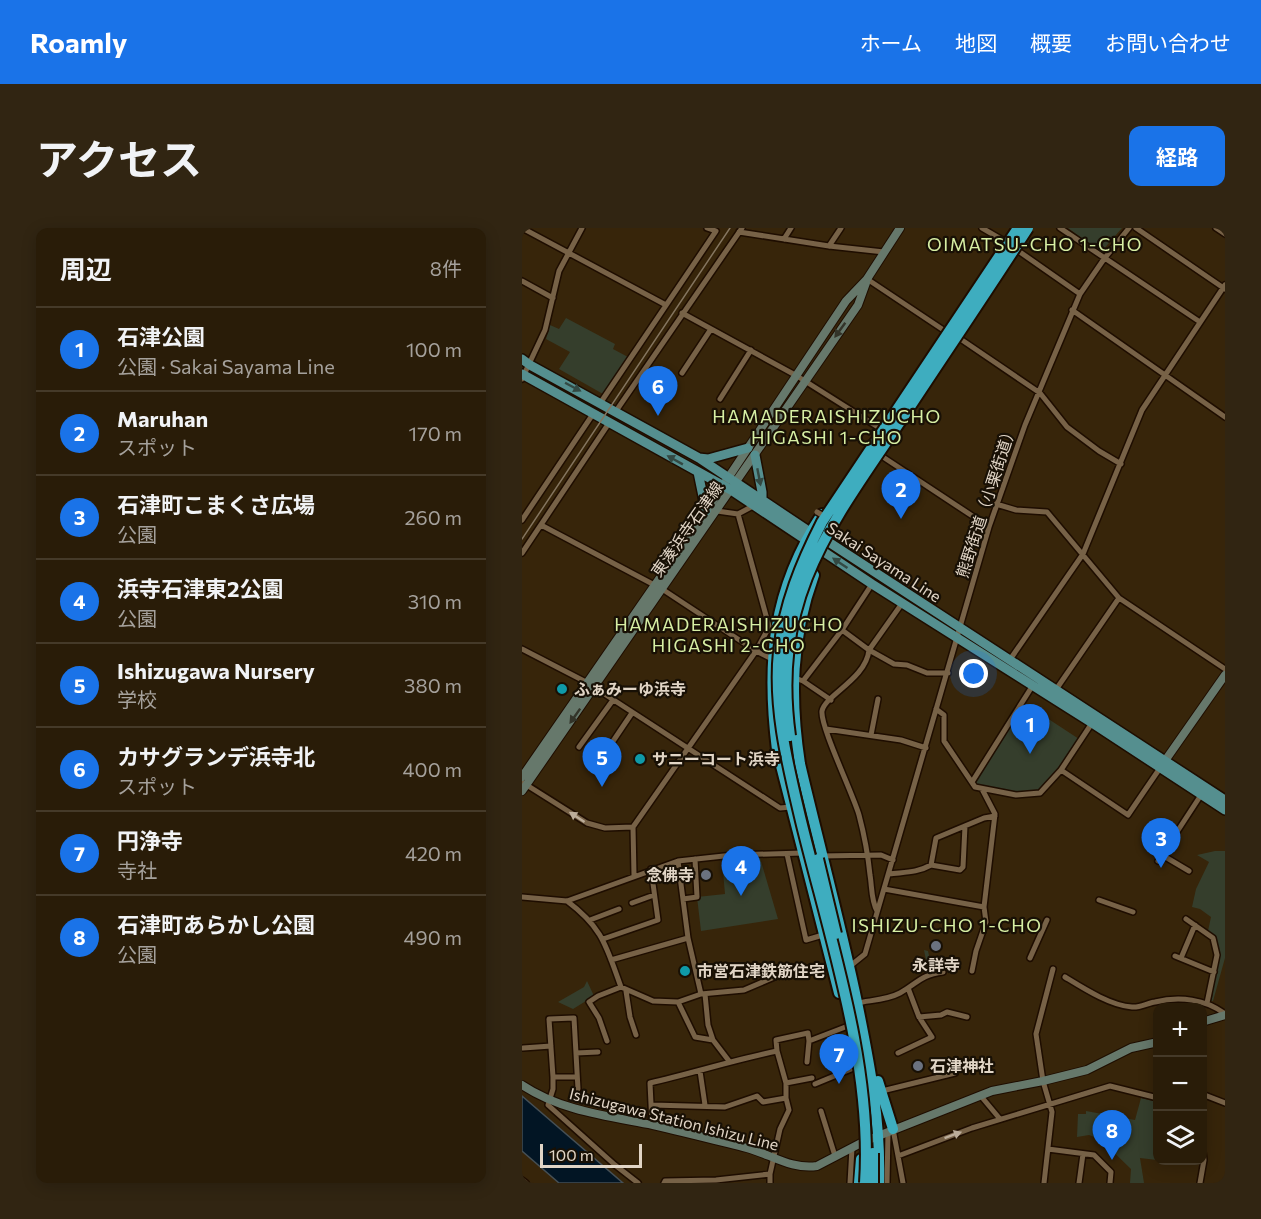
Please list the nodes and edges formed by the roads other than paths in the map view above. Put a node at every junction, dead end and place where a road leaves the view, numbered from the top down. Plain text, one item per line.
1 (522, 228) edge
2 (582, 228) edge
3 (707, 228) edge
4 (791, 228) edge
5 (842, 228) edge
6 (900, 228) edge
7 (982, 228) edge
8 (1017, 228) edge
9 (1030, 228) edge
10 (1060, 228) edge
11 (1129, 228) edge
12 (1136, 228) edge
13 (1216, 228) edge
14 (740, 230) edge
15 (1225, 234) edge
16 (784, 239) junction
17 (1006, 242) junction
18 (829, 246) junction
19 (1017, 250) junction
20 (884, 252) junction
21 (568, 253) junction
22 (1104, 259) junction
23 (867, 279) junction
24 (522, 281) edge
25 (1224, 287) edge
26 (1080, 294) junction
27 (553, 298) junction
28 (666, 305) junction
29 (1072, 310) junction
30 (682, 313) junction
31 (1200, 322) junction
32 (711, 329) junction
33 (945, 331) junction
34 (959, 338) junction
35 (751, 351) junction
36 (526, 362) edge
37 (682, 373) dead end
38 (1164, 375) junction
39 (523, 376) edge
40 (801, 378) junction
41 (1040, 393) junction
42 (720, 399) dead end
43 (601, 402) junction
44 (616, 411) junction
45 (593, 414) junction
46 (1225, 417) edge
47 (609, 423) junction
48 (881, 429) junction
49 (752, 452) junction
50 (880, 455) junction
51 (699, 458) junction
52 (1121, 464) junction
53 (698, 472) junction
54 (729, 484) junction
55 (762, 500) junction
56 (996, 504) junction
57 (753, 506) junction
58 (706, 511) junction
59 (717, 511) junction
60 (817, 512) dead end
61 (738, 513) junction
62 (522, 520) edge
63 (540, 525) junction
64 (840, 527) dead end
65 (989, 527) junction
66 (808, 536) junction
67 (825, 546) junction
68 (522, 553) edge
69 (1083, 554) junction
70 (872, 584) junction
71 (658, 588) junction
72 (1119, 598) junction
73 (903, 602) junction
74 (772, 630) junction
75 (842, 630) junction
76 (959, 633) junction
77 (869, 650) junction
78 (523, 651) edge
79 (756, 651) junction
80 (771, 660) junction
81 (1009, 661) junction
82 (1225, 669) edge
83 (948, 673) junction
84 (1225, 675) edge
85 (798, 679) junction
86 (586, 682) junction
87 (1033, 685) junction
88 (595, 688) junction
89 (1055, 691) junction
90 (613, 699) junction
91 (831, 699) junction
92 (878, 699) dead end
93 (936, 709) junction
94 (632, 713) junction
95 (1092, 723) junction
96 (825, 729) junction
97 (872, 735) junction
98 (579, 747) dead end
99 (926, 748) junction
100 (688, 749) junction
101 (599, 762) dead end
102 (1163, 764) junction
103 (1061, 770) junction
104 (522, 777) edge
105 (972, 782) junction
106 (523, 786) edge
107 (982, 789) junction
108 (1201, 795) junction
109 (1225, 800) edge
110 (791, 807) junction
111 (1225, 810) edge
112 (995, 816) junction
113 (965, 826) junction
114 (633, 827) junction
115 (803, 853) junction
116 (787, 854) junction
117 (867, 854) junction
118 (823, 856) junction
119 (695, 859) junction
120 (893, 860) junction
121 (678, 861) junction
122 (931, 865) junction
123 (651, 869) junction
124 (1189, 871) dead end
125 (888, 874) junction
126 (634, 875) junction
127 (884, 889) junction
128 (654, 895) junction
129 (522, 897) edge
130 (683, 899) junction
131 (1099, 900) dead end
132 (567, 901) junction
133 (632, 903) dead end
134 (984, 907) junction
135 (619, 909) dead end
136 (877, 911) junction
137 (1133, 912) dead end
138 (1186, 919) dead end
139 (590, 920) junction
140 (1047, 920) dead end
141 (1195, 925) junction
142 (825, 935) junction
143 (688, 938) junction
144 (603, 939) junction
145 (1030, 958) dead end
146 (611, 960) junction
147 (849, 967) junction
148 (1053, 969) dead end
149 (972, 970) dead end
150 (805, 972) dead end
151 (943, 972) dead end
152 (1214, 972) junction
153 (1065, 977) dead end
154 (908, 988) junction
155 (624, 989) junction
156 (703, 994) junction
157 (678, 1002) junction
158 (857, 1003) junction
159 (1207, 1003) junction
160 (1225, 1015) edge
161 (920, 1017) junction
162 (967, 1017) dead end
163 (1207, 1021) edge
164 (848, 1026) junction
165 (636, 1035) dead end
166 (713, 1040) junction
167 (607, 1041) dead end
168 (809, 1041) junction
169 (1153, 1043) edge
170 (551, 1047) junction
171 (523, 1048) edge
172 (777, 1051) junction
173 (598, 1052) dead end
174 (868, 1052) junction
175 (576, 1053) junction
176 (898, 1053) dead end
177 (729, 1061) junction
178 (807, 1062) dead end
179 (856, 1067) junction
180 (700, 1071) junction
181 (955, 1073) dead end
182 (553, 1077) junction
183 (578, 1077) junction
184 (1043, 1081) junction
185 (786, 1083) junction
186 (522, 1085) edge
187 (578, 1089) dead end
188 (882, 1091) junction
189 (980, 1095) junction
190 (1207, 1096) edge
191 (1153, 1097) edge
192 (786, 1098) junction
193 (549, 1100) junction
194 (1225, 1103) edge
195 (1048, 1104) junction
196 (652, 1105) junction
197 (705, 1105) junction
198 (821, 1111) dead end
199 (1000, 1119) junction
200 (652, 1125) junction
201 (887, 1133) junction
202 (863, 1142) junction
203 (852, 1148) junction
204 (1048, 1149) junction
205 (887, 1152) junction
206 (1083, 1154) junction
207 (898, 1155) junction
208 (774, 1156) junction
209 (835, 1156) junction
210 (1203, 1165) edge
211 (770, 1174) junction
212 (522, 1179) edge
213 (853, 1182) edge
214 (526, 1183) edge
215 (638, 1183) edge
216 (664, 1183) edge
217 (770, 1183) edge
218 (843, 1183) edge
219 (865, 1183) edge
220 (873, 1183) edge
221 (879, 1183) edge
222 (887, 1183) edge
223 (903, 1183) edge
224 (1044, 1183) edge
225 (1079, 1183) edge
226 (1110, 1183) edge
227 (1200, 1183) edge

1 - 21 street
2 - 21 street
3 - 28 street
4 - 16 street
5 - 18 street
6 - 20 street, 東湊浜寺石津線
7 - 17 street
8 - 17 highway
8 - 219 highway, bridge
9 - 19 highway
9 - 220 highway, bridge
10 - 22 street
11 - 22 street, 熊野街道（小栗街道）
12 - 25 street
13 - 15 street
14 - 16 street
14 - 30 street
16 - 18 street
17 - 33 highway
18 - 20 street
19 - 26 street
19 - 34 highway
20 - 23 street, 東湊浜寺石津線
21 - 27 street
21 - 28 street
22 - 26 street, 熊野街道（小栗街道）
22 - 31 street
23 - 33 street
23 - 40 street, 東湊浜寺石津線
24 - 27 street
25 - 31 street
26 - 29 street, 熊野街道（小栗街道）
27 - 36 street
28 - 43 street
29 - 38 street
29 - 41 street, 熊野街道（小栗街道）
30 - 32 street
30 - 44 street
31 - 38 street
32 - 35 street
32 - 37 street
33 - 48 highway
34 - 41 street
34 - 50 highway
35 - 40 street
35 - 42 street
36 - 39 street
36 -> 43 main road, Sakai Sayama Line
38 - 46 street
38 - 52 street
39 - 45 main road, Sakai Sayama Line
40 - 48 street
40 - 49 street, 東湊浜寺石津線
41 - 52 street
41 - 56 street, 熊野街道（小栗街道）
43 - 44 main road, Sakai Sayama Line
44 - 51 main road, Sakai Sayama Line
45 - 47 main road, Sakai Sayama Line
45 - 62 street
53 -> 47 main road, Sakai Sayama Line
47 - 63 street
48 - 66 highway
49 - 51 main road
49 - 54 street, 東湊浜寺石津線
49 -> 55 main road
50 - 65 street
50 - 67 highway
51 - 54 main road, Sakai Sayama Line
52 - 69 street
53 - 54 main road, Sakai Sayama Line
53 - 58 main road
54 - 55 main road, Sakai Sayama Line
54 - 57 main road, Sakai Sayama Line
54 - 58 street, 東湊浜寺石津線
54 - 59 street, 東湊浜寺石津線
55 - 66 main road, Sakai Sayama Line
56 - 65 street, 熊野街道（小栗街道）
56 - 69 street
57 - 61 street
57 - 66 main road, Sakai Sayama Line
58 - 71 street, 東湊浜寺石津線
59 - 61 street
59 - 71 street, 東湊浜寺石津線
60 - 64 street, bridge
61 - 74 street
63 - 68 street
63 - 71 street
65 - 76 street, 熊野街道（小栗街道）
66 - 67 main road, Sakai Sayama Line
66 - 74 highway
70 -> 67 main road, Sakai Sayama Line
67 - 76 main road, Sakai Sayama Line
67 - 85 highway
69 - 72 street
69 - 81 street
70 - 73 main road, Sakai Sayama Line
70 - 75 street
71 - 79 street
71 - 86 street, 東湊浜寺石津線
71 - 88 street, 東湊浜寺石津線
72 - 82 street
72 - 89 street
73 - 76 main road, Sakai Sayama Line
73 - 77 street
74 - 79 street
74 - 80 highway
75 - 77 street
75 - 85 street
76 - 81 main road, Sakai Sayama Line
76 - 83 street, 熊野街道（小栗街道）
76 - 87 main road, Sakai Sayama Line
77 - 83 street
77 - 91 street
78 - 86 street
79 - 80 street
79 - 100 street
80 - 110 highway
81 - 89 main road, Sakai Sayama Line
83 - 93 street, 熊野街道（小栗街道）
84 - 102 street
85 - 91 street
85 - 118 highway
86 - 88 street
86 - 104 street, 東湊浜寺石津線
87 - 95 main road, Sakai Sayama Line
87 - 105 street
88 - 90 street
88 -> 106 street, 東湊浜寺石津線
89 - 102 main road, Sakai Sayama Line
90 - 94 street
90 - 98 street
91 - 96 street
92 - 97 street
93 - 99 street, 熊野街道（小栗街道）
93 - 105 street
94 - 100 street
94 - 101 street
95 - 102 main road, Sakai Sayama Line
95 - 103 street
96 - 97 street
96 - 117 street
97 - 99 street
99 - 120 street, 熊野街道（小栗街道）
100 - 110 street
100 - 114 street
102 - 103 street
102 - 108 main road, Sakai Sayama Line
102 - 109 main road, Sakai Sayama Line
103 - 107 street
105 - 107 street
114 -> 106 street
107 - 112 street
108 - 111 main road, Sakai Sayama Line
108 - 124 street
110 - 115 highway
112 - 113 street
112 - 134 street
113 - 122 street
113 - 122 street
114 - 126 street
115 - 116 street
115 - 118 street
115 - 142 highway
116 - 119 street
116 - 142 street
117 - 118 street
117 - 120 street
117 - 136 street
118 - 147 highway
119 - 121 street
119 - 130 street
120 - 125 street, 熊野街道（小栗街道）
121 - 123 street
121 - 130 street
122 - 125 street
123 - 126 street
123 - 128 street
125 - 127 street, 熊野街道（小栗街道）
126 - 132 street
127 - 134 street
127 - 136 street, 熊野街道（小栗街道）
128 - 133 street
128 - 144 street
129 - 132 street
130 - 143 street
131 - 137 street
132 - 139 street
134 - 149 street
135 - 139 street
136 - 147 street, 熊野街道（小栗街道）
138 - 141 street
139 - 144 street
140 - 145 street
141 - 152 street
141 - 152 street
142 - 164 highway
143 - 146 street
143 - 156 street
144 - 146 street
146 - 155 street
147 - 158 highway
148 - 184 street
150 - 156 street
151 - 154 street
152 - 159 street
153 - 159 street
154 - 158 street
154 - 161 street
155 - 157 street
155 - 165 street
155 - 167 street
156 - 157 street
156 - 166 street
157 - 166 street
158 - 174 highway
159 - 160 street
160 - 163 street
161 - 162 street
161 - 176 street
164 - 168 street
164 - 179 highway
166 - 177 street
168 - 172 street
168 - 178 street
169 - 184 street, Ishizugawa Station Ishizu Line
170 - 171 street
170 - 175 street
170 - 182 street
172 - 177 street
172 - 185 street
173 - 175 street
174 - 188 highway
174 - 201 highway
175 - 183 street
177 - 180 street
179 - 185 street
179 - 202 highway
180 - 196 street
180 - 197 street
181 - 188 street
182 - 183 street
182 - 193 street
183 - 187 street
184 - 189 street, Ishizugawa Station Ishizu Line
184 - 195 street
185 - 192 street
186 - 193 street, Ishizugawa Station Ishizu Line
188 - 201 highway
189 - 199 street
189 - 201 street, Ishizugawa Station Ishizu Line
190 - 194 street
191 - 195 street
192 - 197 street
192 - 208 street
193 - 200 street, Ishizugawa Station Ishizu Line
193 - 215 street
195 - 199 street
195 - 204 street
196 - 197 street
196 - 200 street
198 - 209 street
207 -> 199 street
200 - 208 street, Ishizugawa Station Ishizu Line
201 - 202 street, Ishizugawa Station Ishizu Line
201 - 205 street
201 - 205 street
201 - 207 street
201 - 221 highway
202 - 203 street, Ishizugawa Station Ishizu Line
202 - 213 highway
203 - 209 street, Ishizugawa Station Ishizu Line
203 - 213 street
204 - 206 street
204 - 224 street
205 - 222 street
206 - 225 street
206 - 226 street
207 - 223 street
208 - 209 street, Ishizugawa Station Ishizu Line
208 - 211 street
210 - 227 street
211 - 216 street
211 - 217 street
212 - 214 street
213 - 218 street

